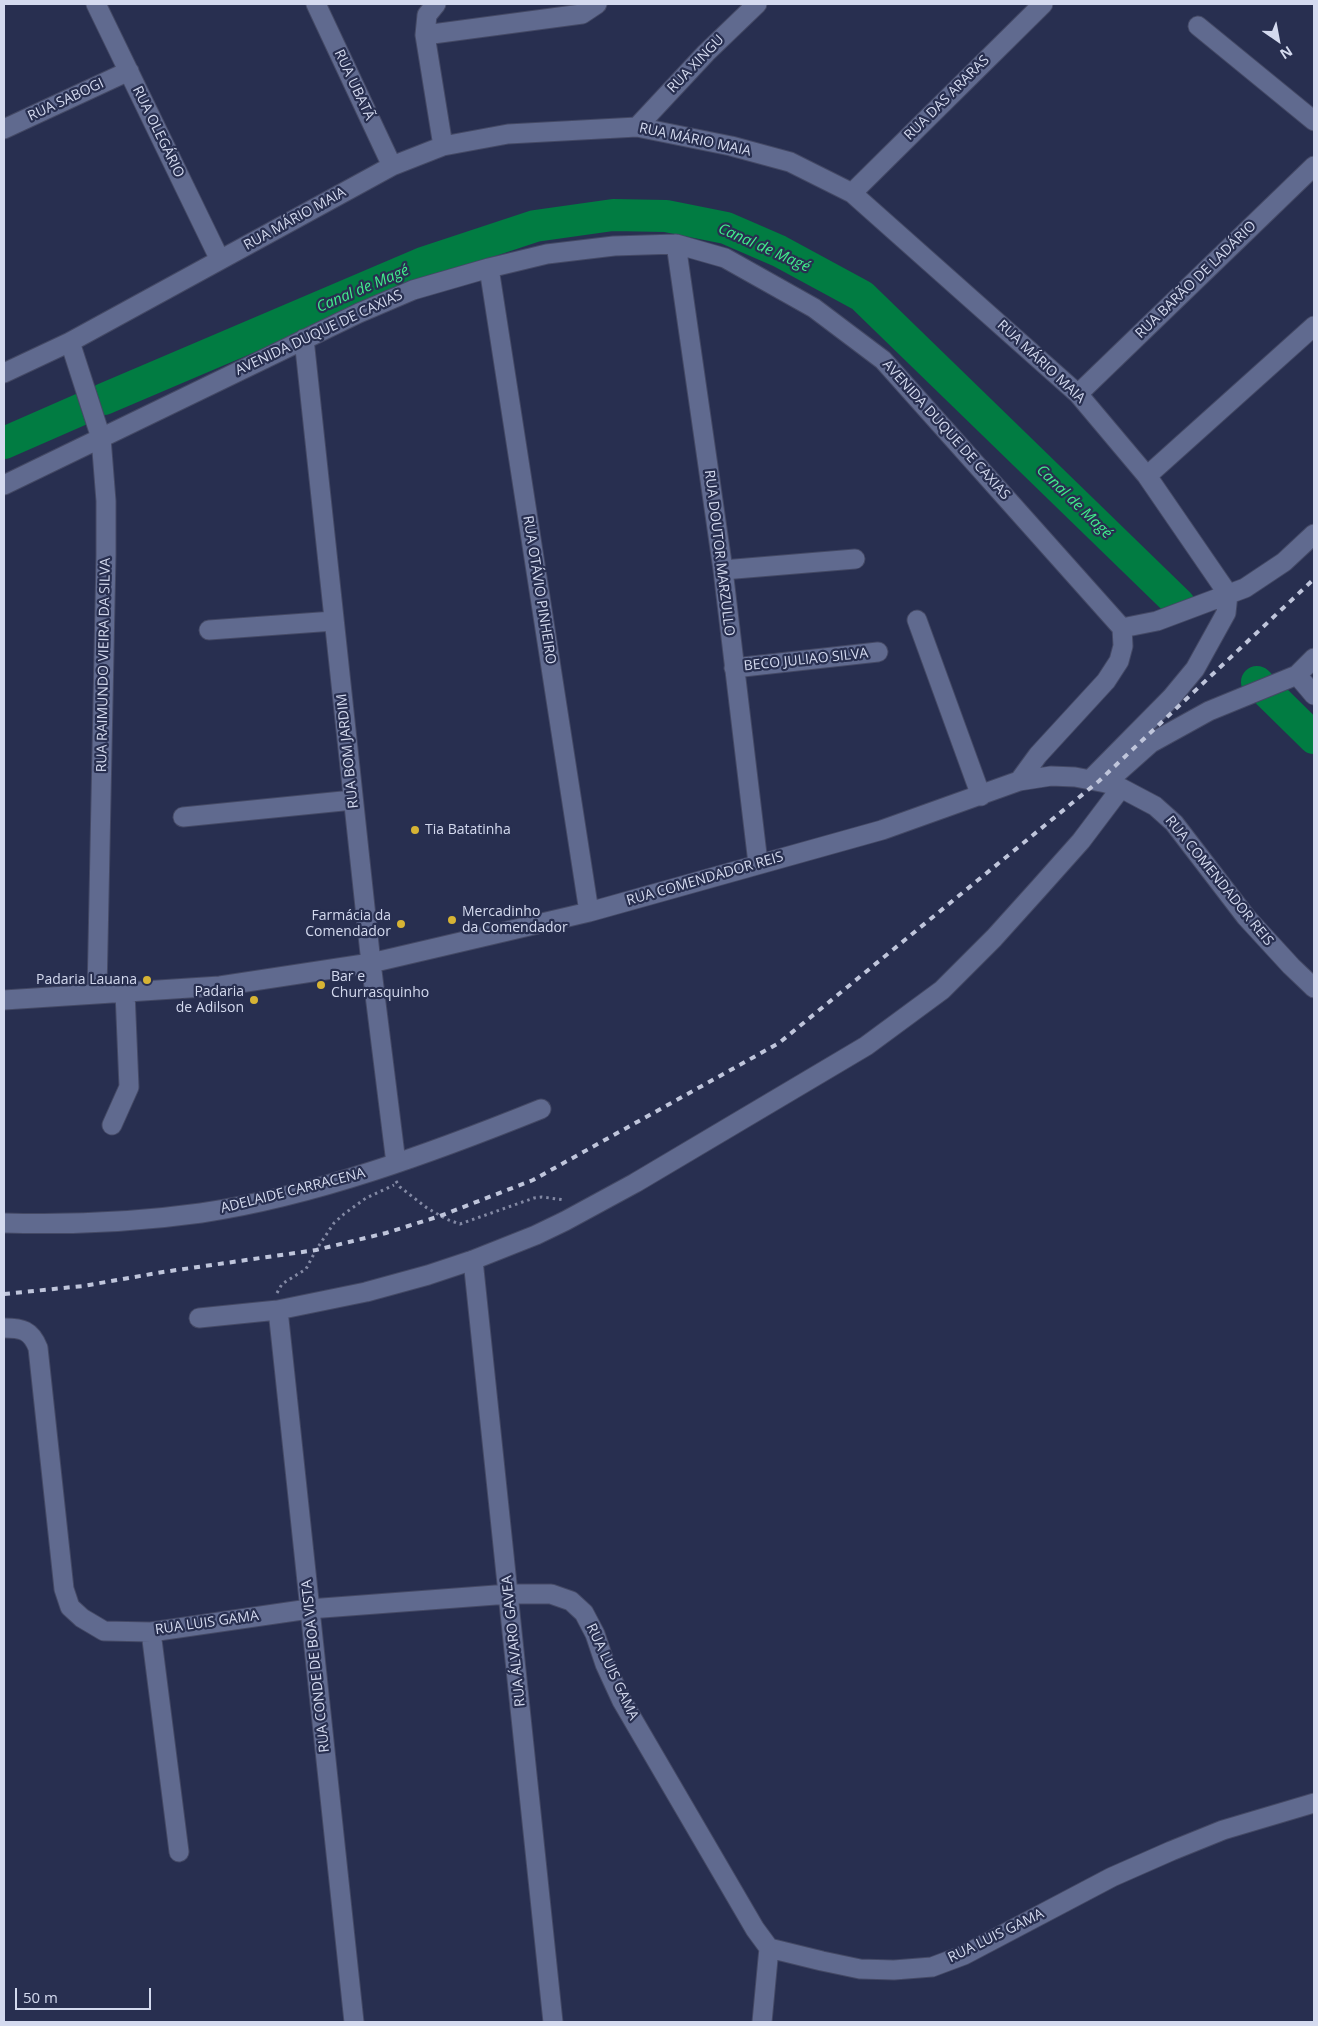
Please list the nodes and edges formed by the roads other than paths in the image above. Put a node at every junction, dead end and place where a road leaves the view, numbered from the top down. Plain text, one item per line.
1 (96, 4) edge
2 (316, 4) edge
3 (436, 4) edge
4 (597, 4) edge
5 (757, 4) edge
6 (1043, 4) edge
7 (1198, 26) dead end
8 (425, 35) junction
9 (129, 71) junction
10 (1314, 121) edge
11 (637, 127) junction
12 (4, 129) edge
13 (443, 146) junction
14 (392, 166) junction
15 (1314, 166) edge
16 (852, 193) junction
17 (676, 244) junction
18 (220, 260) junction
19 (489, 268) junction
20 (1314, 326) edge
21 (304, 339) junction
22 (70, 342) junction
23 (4, 373) edge
24 (1078, 394) junction
25 (101, 438) junction
26 (1147, 476) junction
27 (4, 485) edge
28 (1314, 534) edge
29 (855, 560) dead end
30 (723, 570) junction
31 (1228, 594) junction
32 (917, 620) dead end
33 (334, 622) junction
34 (1122, 628) junction
35 (209, 630) dead end
36 (878, 652) dead end
37 (1314, 658) edge
38 (734, 668) junction
39 (1297, 675) junction
40 (1314, 695) edge
41 (1019, 781) junction
42 (1106, 784) junction
43 (981, 796) junction
44 (354, 800) junction
45 (182, 817) dead end
46 (758, 863) junction
47 (589, 912) junction
48 (371, 963) junction
49 (1314, 988) edge
50 (125, 992) junction
51 (97, 994) junction
52 (4, 1000) edge
53 (541, 1109) dead end
54 (112, 1125) dead end
55 (396, 1163) junction
56 (4, 1223) edge
57 (473, 1260) junction
58 (278, 1310) junction
59 (199, 1318) dead end
60 (4, 1328) edge
61 (509, 1594) junction
62 (309, 1609) junction
63 (151, 1632) junction
64 (1314, 1803) edge
65 (180, 1852) dead end
66 (769, 1948) junction
67 (354, 2022) edge
68 (553, 2022) edge
69 (762, 2022) edge

1 - 9 street, RUA OLEGÁRIO
2 - 14 street, RUA UBATÃ
3 - 8 street
4 - 8 street
5 - 11 street, RUA XINGU
6 - 16 street, RUA DAS ARARAS
7 - 10 street
8 - 13 street
9 - 12 street, RUA SABOGI
9 - 18 street, RUA OLEGÁRIO
11 - 13 street, RUA MÁRIO MAIA
11 - 16 street, RUA MÁRIO MAIA
13 - 14 street, RUA MÁRIO MAIA
14 - 18 street, RUA MÁRIO MAIA
15 - 24 street, RUA BARÃO DE LADÁRIO
16 - 24 street, RUA MÁRIO MAIA
17 - 19 street, AVENIDA DUQUE DE CAXIAS
17 - 30 street, RUA DOUTOR MARZULLO
17 - 34 street, AVENIDA DUQUE DE CAXIAS
18 - 22 street, RUA MÁRIO MAIA
19 - 21 street, AVENIDA DUQUE DE CAXIAS
19 - 47 street, RUA OTÁVIO PINHEIRO
20 - 26 street
21 - 25 street, AVENIDA DUQUE DE CAXIAS
21 - 33 street, RUA BOM JARDIM
22 - 23 street, RUA MÁRIO MAIA
22 - 25 street, RUA RAIMUNDO VIEIRA DA SILVA
24 - 26 street, RUA MÁRIO MAIA
25 - 27 street, AVENIDA DUQUE DE CAXIAS
25 - 51 street, RUA RAIMUNDO VIEIRA DA SILVA
26 - 31 street, RUA MÁRIO MAIA
28 - 31 street
29 - 30 street
30 - 38 street, RUA DOUTOR MARZULLO
31 - 34 street
31 - 42 street
32 - 43 street
33 - 35 street
33 - 44 street, RUA BOM JARDIM
34 - 41 street
36 - 38 street, BECO JULIAO SILVA
37 - 39 street
38 - 46 street, RUA DOUTOR MARZULLO
39 - 40 street
39 - 42 street
41 - 42 street, RUA COMENDADOR REIS
41 - 43 street, RUA COMENDADOR REIS
42 - 49 street, RUA COMENDADOR REIS
42 - 57 street
43 - 46 street, RUA COMENDADOR REIS
44 - 45 street
44 - 48 street, RUA BOM JARDIM
46 - 47 street, RUA COMENDADOR REIS
47 - 48 street, RUA COMENDADOR REIS
48 - 50 street, RUA COMENDADOR REIS
48 - 55 street, RUA BOM JARDIM
50 - 51 street, RUA COMENDADOR REIS
50 - 54 street
51 - 52 street, RUA COMENDADOR REIS
53 - 55 street, ADELAIDE CARRACENA
55 - 56 street, ADELAIDE CARRACENA
57 - 58 street
57 - 61 street, RUA ÁLVARO GAVEA
58 - 59 street
58 - 62 street, RUA CONDE DE BOA VISTA
60 - 63 street, RUA LUIS GAMA
61 - 62 street, RUA LUIS GAMA
61 - 66 street, RUA LUIS GAMA
61 - 68 street, RUA ÁLVARO GAVEA
62 - 63 street, RUA LUIS GAMA
62 - 67 street, RUA CONDE DE BOA VISTA
63 - 65 street
64 - 66 street, RUA LUIS GAMA
66 - 69 street

